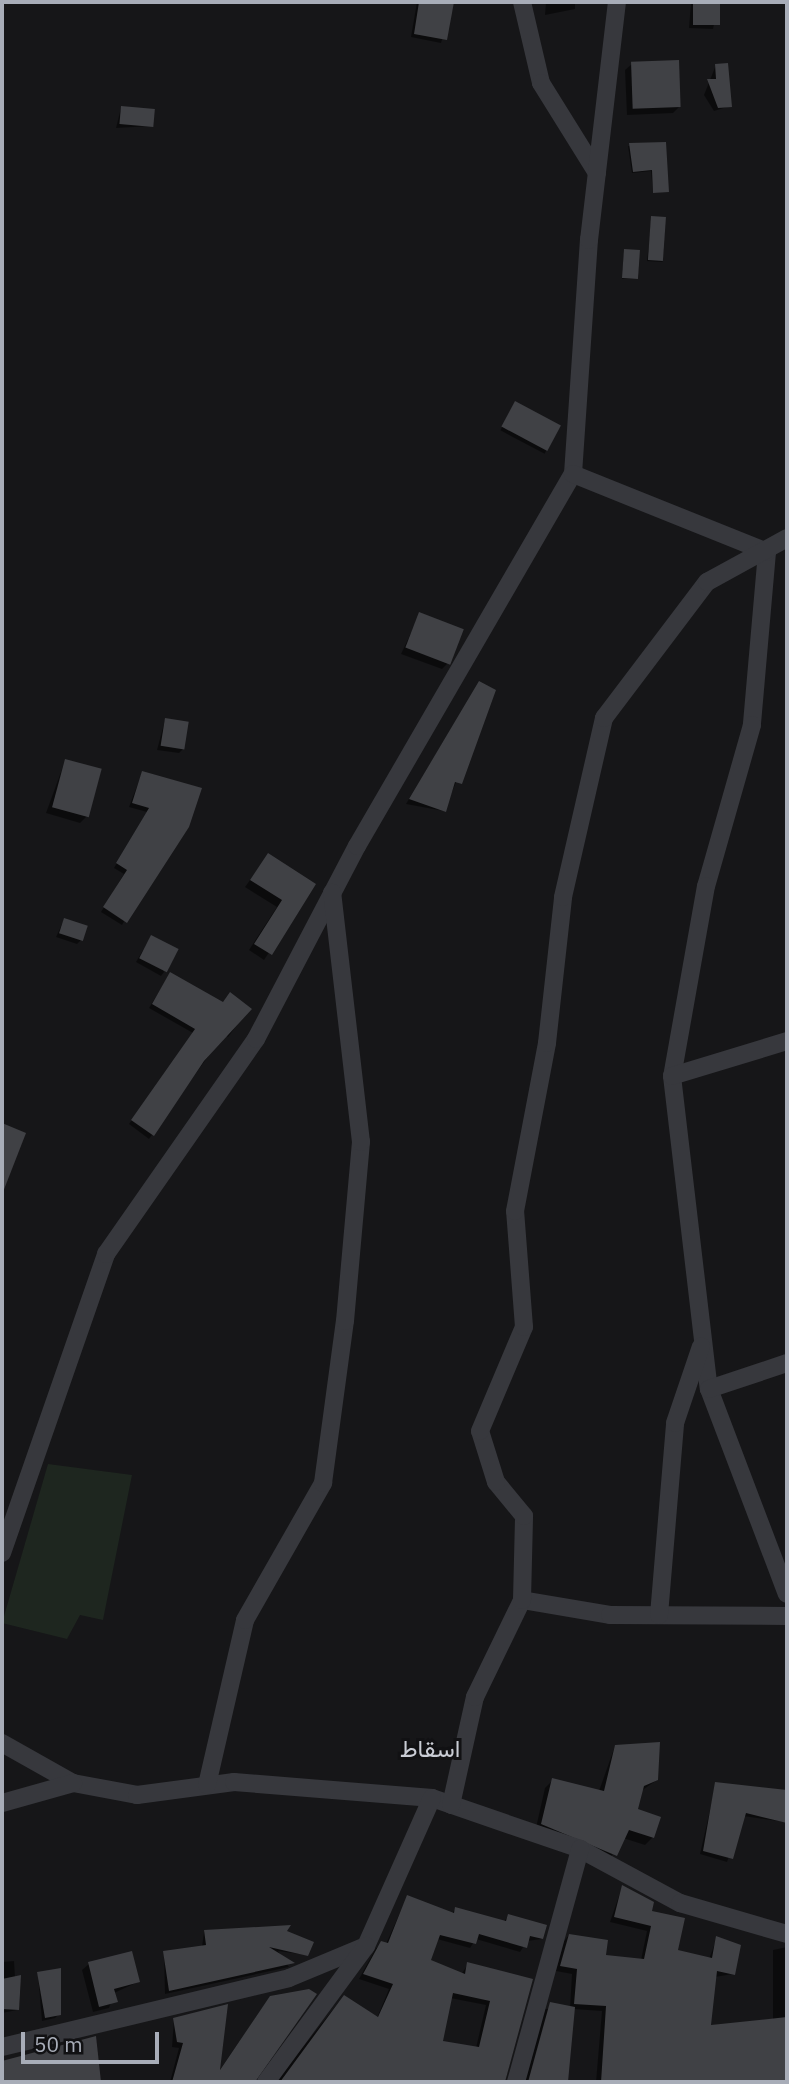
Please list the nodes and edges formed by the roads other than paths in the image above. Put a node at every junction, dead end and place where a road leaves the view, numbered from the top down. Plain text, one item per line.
1 (522, 2) edge
2 (617, 2) edge
3 (597, 173) junction
4 (573, 474) junction
5 (787, 538) edge
6 (767, 552) junction
7 (332, 893) junction
8 (787, 1041) edge
9 (672, 1076) junction
10 (703, 1340) junction
11 (787, 1363) edge
12 (709, 1389) junction
13 (5, 1534) edge
14 (2, 1553) edge
15 (787, 1594) edge
16 (522, 1600) junction
17 (659, 1615) junction
18 (787, 1616) edge
19 (2, 1743) edge
20 (73, 1783) junction
21 (208, 1785) junction
22 (432, 1798) junction
23 (2, 1803) edge
24 (451, 1805) junction
25 (580, 1849) junction
26 (787, 1934) edge
27 (366, 1946) junction
28 (2, 2047) edge
29 (266, 2082) edge
30 (516, 2082) edge

1 - 3 street
2 - 3 street
3 - 4 street
4 - 6 street
4 - 7 street
5 - 6 street
6 - 9 street
6 - 16 street
7 - 13 street
7 - 21 street
8 - 9 street
9 - 10 street
10 - 12 street
10 - 17 street
11 - 12 street
12 - 15 street
13 - 14 street
16 - 17 street
16 - 24 street
17 - 18 street
19 - 20 street
20 - 21 street
20 - 23 street
21 - 22 street
22 - 24 street
22 - 27 street
24 - 25 street
25 - 26 street
25 - 30 street
27 - 28 street
27 - 29 street

